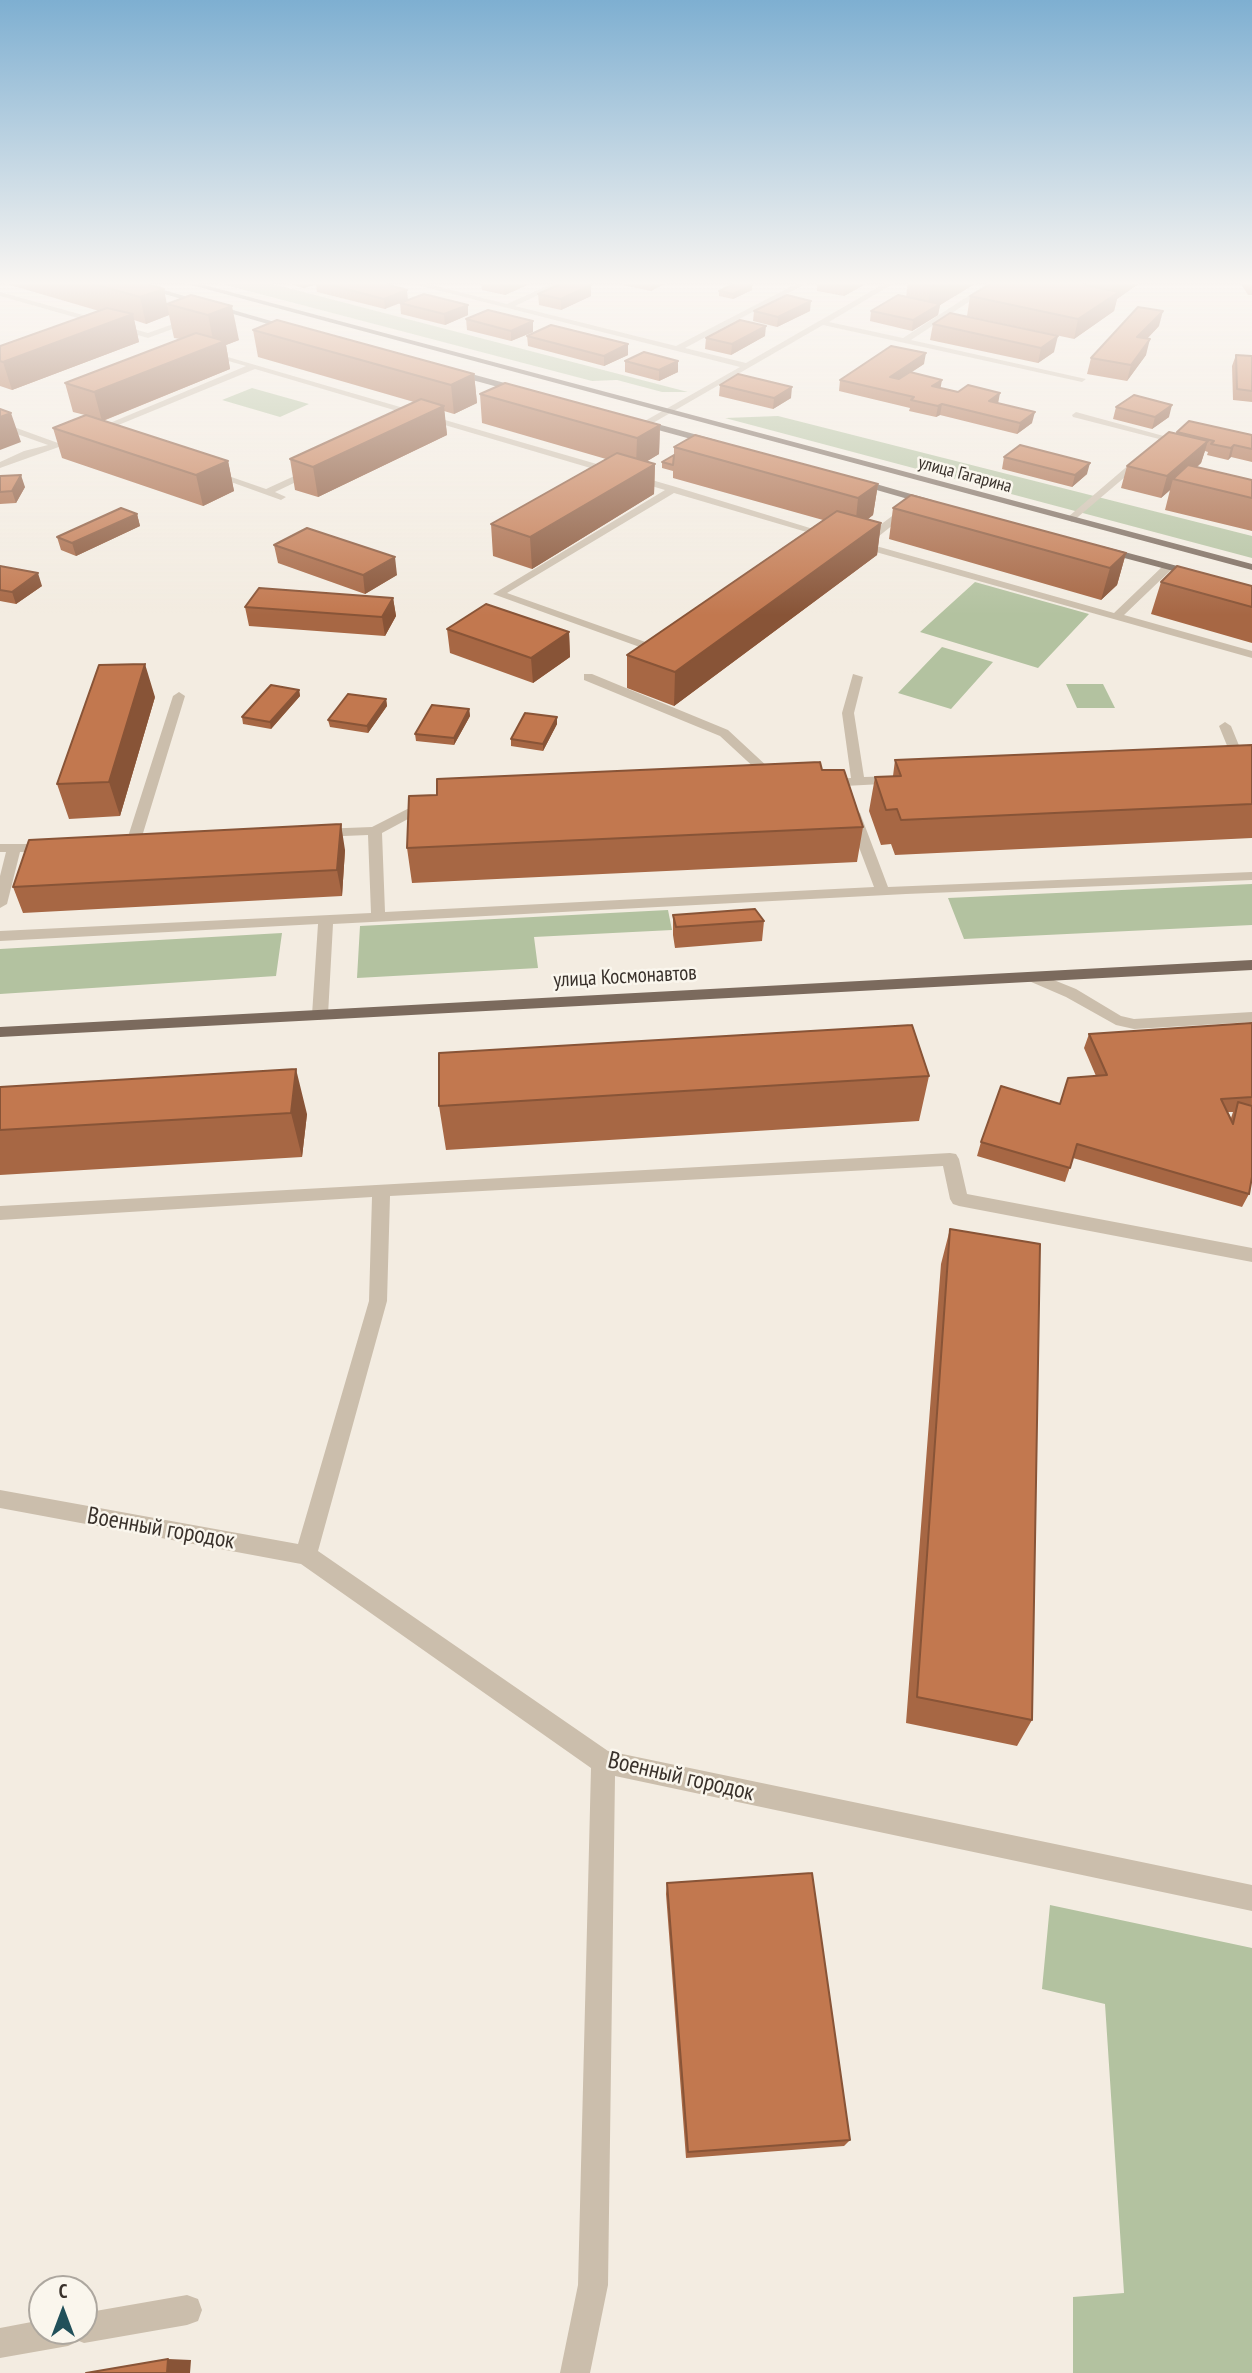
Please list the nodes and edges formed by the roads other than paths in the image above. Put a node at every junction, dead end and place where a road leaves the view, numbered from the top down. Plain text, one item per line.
1 (189, 393) edge
2 (347, 393) edge
3 (530, 393) edge
4 (597, 393) edge
5 (702, 393) edge
6 (538, 395) edge
7 (669, 412) junction
8 (1076, 415) dead end
9 (428, 416) junction
10 (626, 419) edge
11 (415, 422) edge
12 (646, 424) junction
13 (0, 425) edge
14 (91, 433) junction
15 (103, 437) edge
16 (58, 446) junction
17 (728, 446) edge
18 (329, 463) edge
19 (0, 465) edge
20 (204, 471) edge
21 (841, 477) edge
22 (673, 489) junction
23 (267, 492) junction
24 (281, 497) dead end
25 (921, 499) junction
26 (934, 503) edge
27 (1072, 519) junction
28 (848, 541) edge
29 (860, 545) junction
30 (1090, 545) edge
31 (796, 547) edge
32 (1168, 567) junction
33 (1252, 568) edge
34 (1204, 576) edge
35 (1116, 617) junction
36 (674, 633) edge
37 (1252, 655) edge
38 (588, 677) dead end
39 (857, 677) dead end
40 (179, 696) dead end
41 (1224, 726) dead end
42 (1240, 765) edge
43 (913, 779) edge
44 (840, 782) junction
45 (858, 782) junction
46 (817, 784) edge
47 (754, 786) edge
48 (448, 798) edge
49 (375, 831) junction
50 (308, 834) edge
51 (134, 843) edge
52 (7, 848) edge
53 (58, 848) edge
54 (1252, 876) edge
55 (883, 891) junction
56 (0, 904) edge
57 (378, 917) junction
58 (326, 920) junction
59 (0, 936) edge
60 (1252, 965) edge
61 (1034, 976) junction
62 (320, 1015) junction
63 (1252, 1017) edge
64 (0, 1032) edge
65 (381, 1190) junction
66 (0, 1213) edge
67 (1252, 1255) edge
68 (0, 1499) edge
69 (306, 1555) junction
70 (603, 1762) junction
71 (1252, 1898) edge
72 (187, 2310) dead end
73 (98, 2326) edge
74 (28, 2338) edge
75 (0, 2343) edge
76 (575, 2373) edge

1 - 14 street
2 - 9 street
3 - 6 main road
4 - 7 main road, улица Гагарина
5 - 7 street
7 - 12 street
7 - 27 main road, улица Гагарина
8 - 27 street
9 - 11 street
9 - 22 street
10 - 12 main road
12 - 17 main road
13 - 16 street
14 - 15 street
14 - 16 street
16 - 19 street
18 - 23 street
20 - 23 street
21 - 25 main road, улица Гагарина
22 - 31 street
22 - 36 street
23 - 24 street
25 - 26 main road, улица Гагарина
25 - 29 street
27 - 33 main road, улица Гагарина
28 - 29 street
29 - 35 street
30 - 32 main road
32 - 34 main road
32 - 35 street
35 - 37 street
38 - 47 street
39 - 45 street
40 - 51 street
41 - 42 street
43 - 45 street
44 - 45 street
44 - 46 street
44 - 55 street
48 - 49 street
49 - 50 street
49 - 57 street
52 - 53 street
52 - 56 street
54 - 55 street
55 - 57 street
57 - 58 street
58 - 59 street
58 - 62 street
60 - 61 main road, улица Космонавтов
61 - 62 main road, улица Космонавтов
61 - 63 street
62 - 64 main road, улица Космонавтов
65 - 66 street
65 - 67 street
65 - 69 street
68 - 69 street, Военный городок
69 - 70 street, Военный городок
70 - 71 street, Военный городок
70 - 76 street
72 - 73 street
74 - 75 street

